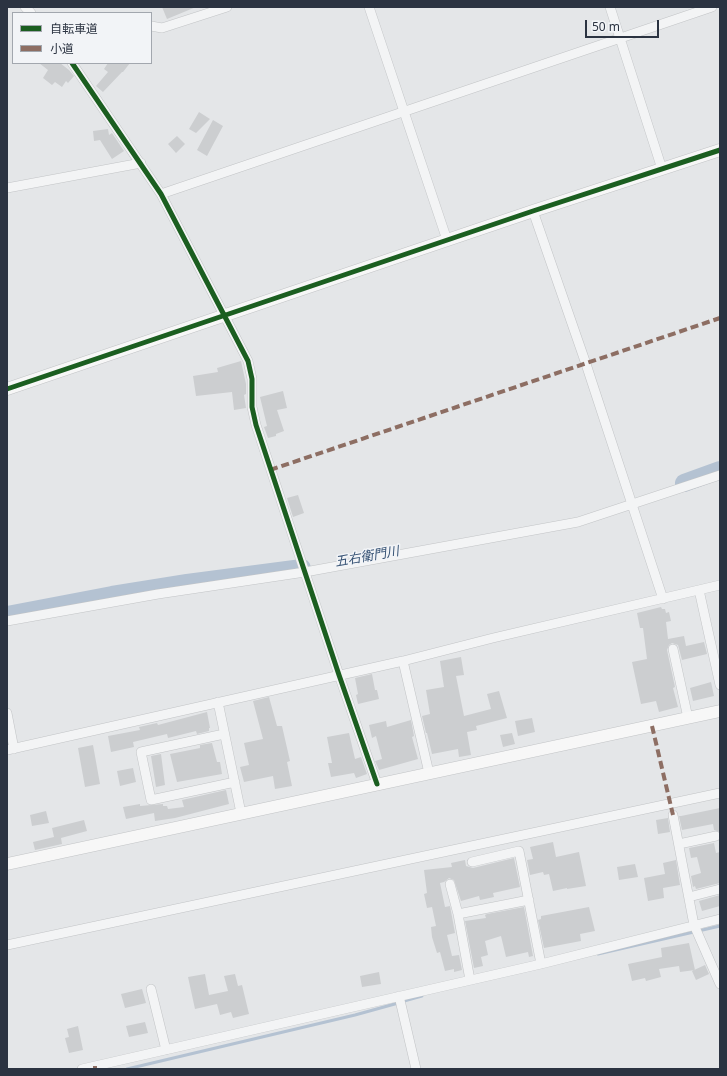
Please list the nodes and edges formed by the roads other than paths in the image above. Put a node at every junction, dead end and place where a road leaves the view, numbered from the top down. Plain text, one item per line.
1 (226, 7) edge
2 (369, 7) edge
3 (610, 7) edge
4 (712, 7) edge
5 (152, 26) edge
6 (620, 39) junction
7 (73, 64) edge
8 (404, 112) junction
9 (720, 150) edge
10 (141, 163) junction
11 (662, 169) junction
12 (7, 188) edge
13 (161, 194) junction
14 (533, 211) junction
15 (447, 240) junction
16 (225, 316) junction
17 (7, 389) edge
18 (720, 475) edge
19 (632, 505) junction
20 (305, 572) junction
21 (720, 585) edge
22 (699, 590) junction
23 (663, 599) junction
24 (7, 621) edge
25 (673, 649) dead end
26 (403, 661) junction
27 (339, 675) junction
28 (720, 685) edge
29 (218, 702) junction
30 (720, 711) edge
31 (7, 713) edge
32 (688, 718) junction
33 (224, 734) junction
34 (10, 750) edge
35 (429, 774) junction
36 (235, 782) junction
37 (377, 784) junction
38 (720, 793) edge
39 (242, 813) junction
40 (673, 815) dead end
41 (716, 836) dead end
42 (679, 844) junction
43 (472, 862) dead end
44 (7, 864) edge
45 (450, 884) dead end
46 (720, 889) edge
47 (689, 897) junction
48 (529, 900) junction
49 (458, 914) junction
50 (720, 919) edge
51 (694, 925) junction
52 (7, 944) edge
53 (541, 964) junction
54 (470, 980) junction
55 (720, 983) edge
56 (151, 989) dead end
57 (399, 996) junction
58 (166, 1050) junction
59 (82, 1069) edge
60 (416, 1069) edge

1 - 5 street
2 - 8 street
3 - 6 street
4 - 6 street
6 - 8 street
6 - 11 street
7 - 10 street
8 - 13 street
8 - 15 street
9 - 11 street
10 - 12 street
10 - 13 street
11 - 14 street
13 - 16 street
14 - 15 street
14 - 19 street
15 - 16 street
16 - 17 street
16 - 20 street
18 - 19 street
19 - 20 street
19 - 23 street
20 - 24 street
20 - 27 street
21 - 22 street
22 - 23 street
22 - 28 street
23 - 26 street
25 - 32 street
26 - 27 street
26 - 35 street
27 - 29 street
27 - 37 street
29 - 33 street
29 - 34 street
30 - 32 street
31 - 34 street
32 - 35 street
33 - 36 street
33 - 36 street
35 - 37 street
36 - 39 street
37 - 39 street
38 - 52 street
39 - 44 street
40 - 42 street
41 - 42 street
42 - 47 street
43 - 48 street
45 - 49 street
46 - 47 street
47 - 51 street
48 - 49 street
48 - 53 street
49 - 54 street
50 - 51 street
51 - 53 street
51 - 55 street
53 - 54 street
54 - 57 street
56 - 58 street
57 - 58 street
57 - 60 street
58 - 59 street

